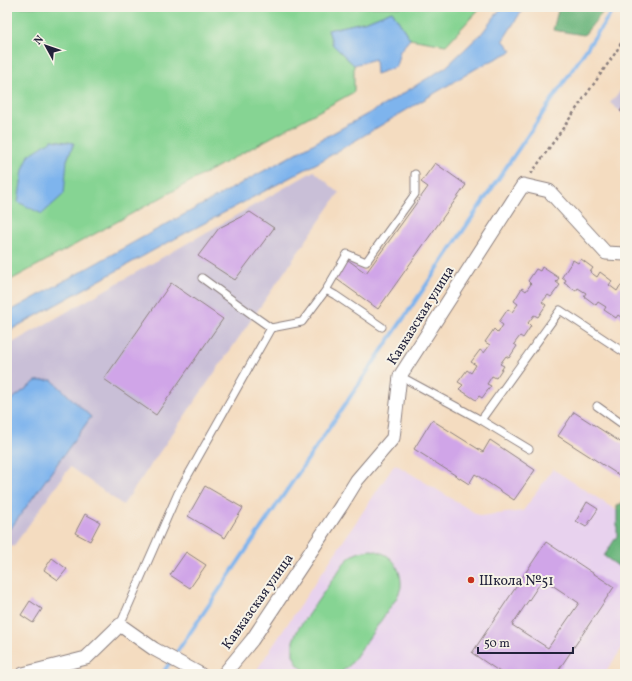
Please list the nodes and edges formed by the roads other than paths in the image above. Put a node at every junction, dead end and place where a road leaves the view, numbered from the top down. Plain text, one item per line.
1 (415, 174) dead end
2 (625, 254) edge
3 (202, 278) dead end
4 (326, 290) junction
5 (382, 327) dead end
6 (271, 328) junction
7 (625, 353) edge
8 (400, 376) junction
9 (596, 406) dead end
10 (481, 420) junction
11 (625, 426) edge
12 (529, 449) dead end
13 (120, 625) junction
14 (58, 669) edge
15 (196, 672) edge
16 (23, 674) edge
17 (224, 674) edge

1 - 4 lane
2 - 8 street, Кавказская улица
3 - 6 lane
4 - 5 lane
4 - 6 lane
6 - 13 lane
7 - 10 lane
8 - 10 lane
8 - 17 street, Кавказская улица
9 - 11 lane
10 - 12 lane
13 - 14 street
13 - 15 street
14 - 16 street

